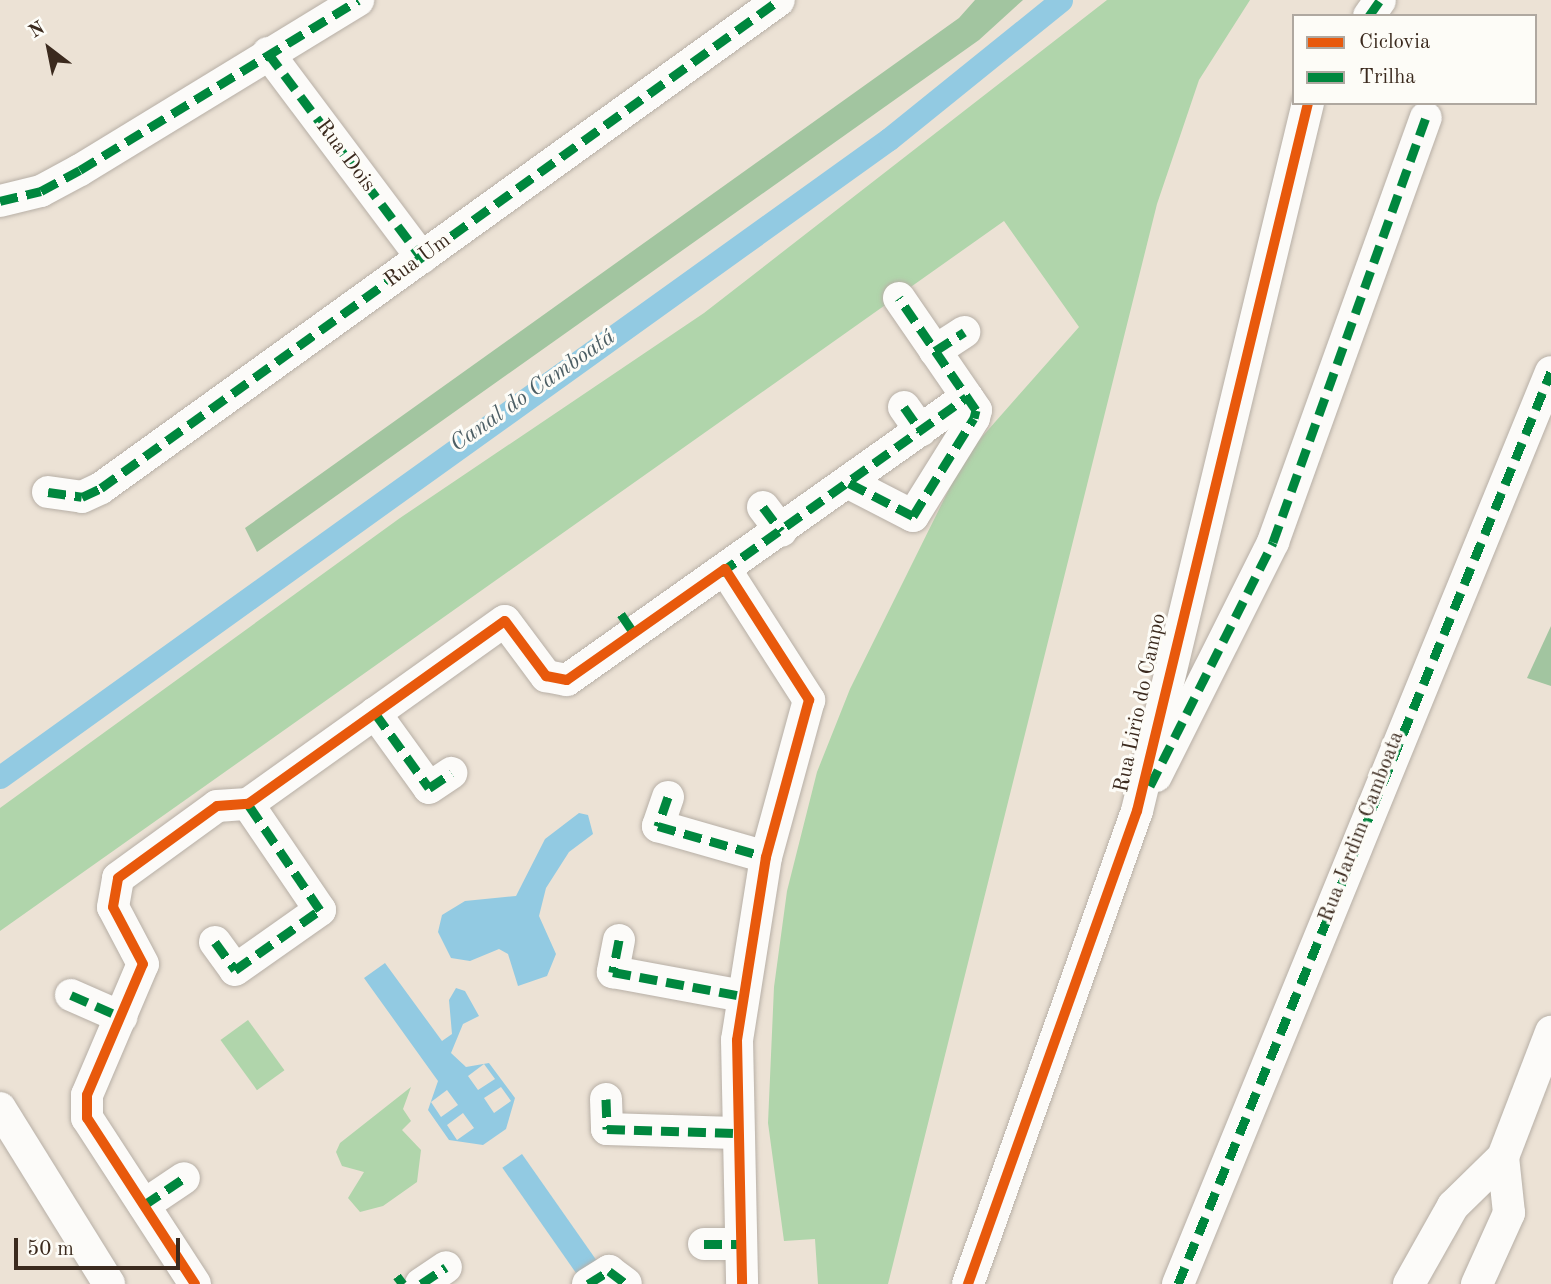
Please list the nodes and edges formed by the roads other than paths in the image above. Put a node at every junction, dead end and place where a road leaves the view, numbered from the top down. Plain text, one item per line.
1 (358, 0) edge
2 (779, 0) edge
3 (268, 53) junction
4 (1305, 109) edge
5 (1426, 118) dead end
6 (0, 201) edge
7 (422, 258) junction
8 (899, 298) dead end
9 (964, 332) dead end
10 (935, 351) junction
11 (1551, 372) edge
12 (967, 397) junction
13 (849, 483) junction
14 (48, 492) dead end
15 (725, 569) junction
16 (375, 713) junction
17 (451, 773) dead end
18 (668, 797) dead end
19 (248, 804) junction
20 (1137, 811) junction
21 (766, 858) junction
22 (619, 940) dead end
23 (215, 942) dead end
24 (71, 995) dead end
25 (743, 996) junction
26 (121, 1017) junction
27 (1551, 1032) edge
28 (606, 1099) dead end
29 (0, 1108) edge
30 (736, 1133) junction
31 (1503, 1157) junction
32 (184, 1178) dead end
33 (144, 1205) junction
34 (704, 1244) dead end
35 (740, 1244) junction
36 (199, 1283) edge
37 (109, 1284) edge
38 (588, 1284) edge
39 (626, 1284) edge
40 (743, 1284) edge
41 (968, 1284) edge
42 (1178, 1284) edge
43 (1409, 1284) edge
44 (1477, 1284) edge

1 - 3 street
2 - 7 street, Rua Um
3 - 6 street
3 - 7 street, Rua Dois
4 - 20 street, Rua Lirio do Campo
5 - 20 street, Rua Lirio do Campo
7 - 14 street, Rua Um
8 - 10 street
9 - 10 street
10 - 12 street
11 - 42 street, Rua Jardim Camboata
12 - 13 street
12 - 13 street
13 - 15 street
15 - 16 street
15 - 21 street
16 - 17 street
16 - 19 street
18 - 21 street
19 - 23 street
19 - 26 street
20 - 41 street, Rua Lirio do Campo
21 - 25 street
22 - 25 street
24 - 26 street
25 - 30 street
26 - 33 street
27 - 31 street
28 - 30 street
29 - 37 street
30 - 35 street
31 - 43 street
31 - 44 street
32 - 33 street
33 - 36 street
34 - 35 street
35 - 40 street
38 - 39 street

